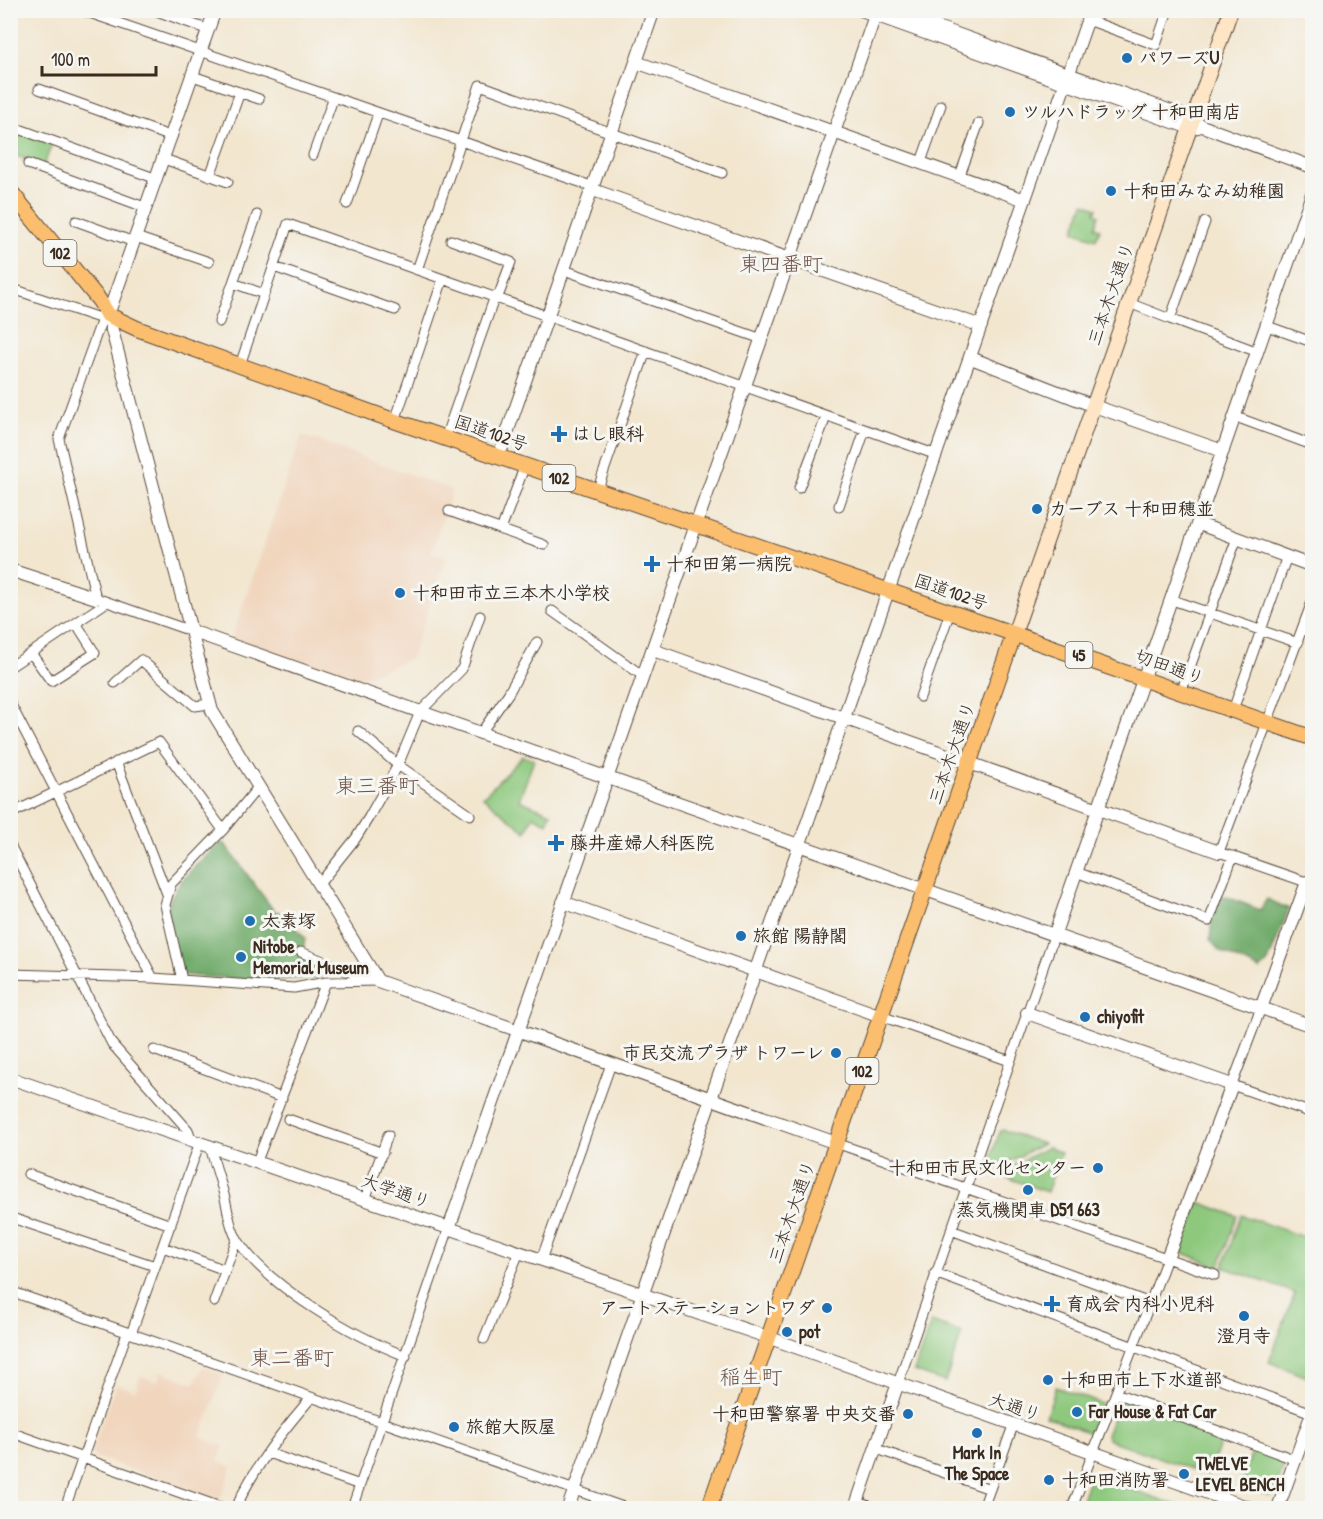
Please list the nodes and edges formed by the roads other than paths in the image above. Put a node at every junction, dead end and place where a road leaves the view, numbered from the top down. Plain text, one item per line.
1 (81, 10) edge
2 (154, 10) edge
3 (215, 10) edge
4 (654, 10) edge
5 (861, 10) edge
6 (890, 10) edge
7 (1168, 10) edge
8 (1231, 10) edge
9 (877, 13) edge
10 (1090, 15) edge
11 (209, 30) junction
12 (201, 53) junction
13 (636, 62) junction
14 (193, 76) junction
15 (1067, 79) junction
16 (39, 89) dead end
17 (240, 92) junction
18 (258, 99) dead end
19 (333, 99) junction
20 (941, 105) dead end
21 (378, 114) junction
22 (979, 123) dead end
23 (1195, 125) junction
24 (22, 130) dead end
25 (834, 132) junction
26 (610, 133) junction
27 (172, 137) junction
28 (460, 143) junction
29 (314, 155) dead end
30 (164, 159) junction
31 (921, 162) junction
32 (28, 164) dead end
33 (1312, 167) edge
34 (722, 173) dead end
35 (960, 175) junction
36 (210, 176) junction
37 (157, 179) junction
38 (228, 182) dead end
39 (593, 189) junction
40 (10, 191) edge
41 (1312, 194) edge
42 (1025, 200) junction
43 (347, 204) dead end
44 (147, 208) junction
45 (257, 215) dead end
46 (76, 221) dead end
47 (1204, 222) dead end
48 (135, 240) junction
49 (451, 240) dead end
50 (790, 260) junction
51 (209, 262) dead end
52 (274, 267) junction
53 (417, 270) junction
54 (564, 270) junction
55 (443, 279) junction
56 (233, 283) junction
57 (10, 288) edge
58 (264, 294) junction
59 (497, 297) junction
60 (1129, 303) junction
61 (395, 310) dead end
62 (548, 316) junction
63 (105, 317) junction
64 (1170, 320) junction
65 (219, 322) dead end
66 (981, 326) junction
67 (1267, 326) junction
68 (762, 339) junction
69 (1312, 342) edge
70 (646, 351) junction
71 (1258, 352) junction
72 (970, 358) junction
73 (240, 364) junction
74 (745, 387) junction
75 (1094, 406) junction
76 (826, 417) junction
77 (1236, 417) junction
78 (395, 421) junction
79 (865, 430) junction
80 (445, 438) junction
81 (1312, 445) edge
82 (1223, 451) junction
83 (937, 455) junction
84 (499, 456) junction
85 (525, 465) junction
86 (799, 488) dead end
87 (597, 491) junction
88 (839, 506) dead end
89 (448, 511) dead end
90 (696, 524) junction
91 (1199, 524) junction
92 (501, 530) junction
93 (1237, 538) junction
94 (544, 545) dead end
95 (1287, 556) junction
96 (1312, 566) edge
97 (10, 570) edge
98 (889, 591) junction
99 (102, 600) junction
100 (1172, 600) junction
101 (1312, 602) edge
102 (552, 611) dead end
103 (950, 612) junction
104 (1209, 614) junction
105 (480, 616) dead end
106 (76, 623) junction
107 (191, 631) junction
108 (1262, 632) junction
109 (1014, 634) junction
110 (537, 642) dead end
111 (1298, 643) junction
112 (653, 650) junction
113 (32, 653) junction
114 (10, 667) edge
115 (643, 676) junction
116 (1144, 678) junction
117 (115, 683) dead end
118 (1181, 692) junction
119 (920, 697) dead end
120 (10, 703) edge
121 (209, 704) junction
122 (1233, 710) junction
123 (420, 712) junction
124 (844, 717) junction
125 (1268, 722) junction
126 (358, 731) dead end
127 (480, 734) junction
128 (1312, 738) edge
129 (970, 761) junction
130 (116, 762) junction
131 (398, 765) junction
132 (607, 778) junction
133 (259, 786) junction
134 (56, 791) junction
135 (1098, 807) junction
136 (10, 814) edge
137 (470, 815) dead end
138 (223, 830) junction
139 (800, 845) junction
140 (11, 848) edge
141 (1220, 852) junction
142 (1233, 856) junction
143 (1076, 872) junction
144 (320, 883) junction
145 (1310, 883) edge
146 (926, 890) junction
147 (167, 894) junction
148 (563, 902) junction
149 (1054, 936) junction
150 (301, 952) dead end
151 (756, 971) junction
152 (10, 974) edge
153 (76, 976) junction
154 (153, 978) junction
155 (182, 980) junction
156 (375, 981) junction
157 (326, 982) junction
158 (1261, 1008) junction
159 (1027, 1013) junction
160 (881, 1016) junction
161 (1312, 1026) edge
162 (518, 1031) junction
163 (154, 1050) dead end
164 (1010, 1061) junction
165 (611, 1064) junction
166 (10, 1078) edge
167 (1233, 1085) junction
168 (282, 1098) junction
169 (711, 1099) junction
170 (1312, 1113) edge
171 (288, 1119) dead end
172 (388, 1135) dead end
173 (201, 1142) junction
174 (836, 1143) junction
175 (383, 1153) junction
176 (257, 1161) junction
177 (28, 1174) dead end
178 (965, 1188) junction
179 (365, 1200) junction
180 (12, 1218) edge
181 (171, 1225) junction
182 (450, 1228) junction
183 (951, 1230) junction
184 (237, 1238) junction
185 (163, 1247) junction
186 (519, 1252) junction
187 (1167, 1258) junction
188 (541, 1260) junction
189 (155, 1266) junction
190 (225, 1270) junction
191 (935, 1273) junction
192 (1215, 1275) dead end
193 (10, 1291) edge
194 (642, 1294) junction
195 (214, 1302) dead end
196 (1150, 1303) junction
197 (129, 1334) junction
198 (770, 1338) junction
199 (484, 1339) dead end
200 (1133, 1346) junction
201 (406, 1356) junction
202 (897, 1386) junction
203 (1116, 1393) junction
204 (311, 1398) junction
205 (1312, 1413) edge
206 (383, 1423) junction
207 (1013, 1426) junction
208 (10, 1432) edge
209 (876, 1449) junction
210 (268, 1453) junction
211 (1092, 1454) junction
212 (84, 1458) junction
213 (1296, 1460) junction
214 (360, 1485) junction
215 (990, 1489) junction
216 (575, 1491) junction
217 (856, 1505) edge
218 (66, 1509) edge
219 (223, 1509) edge
220 (236, 1509) edge
221 (352, 1509) edge
222 (568, 1509) edge
223 (626, 1509) edge
224 (709, 1509) edge
225 (875, 1509) edge
226 (983, 1509) edge
227 (1072, 1509) edge
228 (1250, 1509) edge
229 (1278, 1509) edge

1 - 12 street
2 - 11 street
3 - 11 street
4 - 13 street
5 - 9 street
6 - 15 street
7 - 10 street
8 - 23 main road, 三本木大通り
9 - 15 street
9 - 25 street
10 - 15 street
11 - 12 street
12 - 14 street
12 - 19 street
13 - 25 street
13 - 26 street
14 - 17 street
14 - 27 street
15 - 23 street
15 - 42 street
16 - 27 street
17 - 18 street
17 - 36 street
19 - 21 street
19 - 29 street
20 - 31 street
21 - 28 street
21 - 43 street
22 - 35 street
23 - 33 street
23 - 60 main road, 三本木大通り
24 - 37 street
25 - 31 street
25 - 50 street
26 - 28 street
26 - 34 street
26 - 39 street
27 - 30 street
28 - 39 street
28 - 53 street
30 - 36 street
30 - 37 street
31 - 35 street
32 - 44 street
35 - 42 street
36 - 38 street
37 - 44 street
39 - 50 street
39 - 54 street
40 - 63 main road, 102
41 - 67 street
42 - 66 street
44 - 48 street
45 - 56 street
46 - 48 street
47 - 64 street
48 - 51 street
48 - 63 street
49 - 59 street
50 - 66 street
50 - 68 street
52 - 53 street
52 - 58 street
52 - 61 street
53 - 55 street
54 - 62 street
54 - 68 street
55 - 59 street
55 - 78 street
56 - 58 street
56 - 65 street
57 - 63 street
58 - 73 street
59 - 62 street
59 - 80 street
60 - 64 street
60 - 75 main road, 三本木大通り
62 - 70 street
62 - 84 street
63 - 73 main road, 国道102号 / 102
63 - 99 street
63 - 107 street
64 - 71 street
66 - 72 street
67 - 69 street
67 - 71 street
68 - 74 street
70 - 74 street
70 - 87 street
71 - 77 street
72 - 75 street
72 - 83 street
73 - 78 main road, 国道102号 / 102
74 - 76 street
74 - 90 street
75 - 82 street
75 - 109 main road, 三本木大通り
76 - 79 street
76 - 86 street
77 - 81 street
77 - 82 street
78 - 80 main road, 国道102号 / 102
79 - 83 street
79 - 88 street
80 - 84 main road, 国道102号 / 102
82 - 91 street
83 - 98 street
84 - 85 main road, 国道102号 / 102
85 - 87 main road, 国道102号 / 102
85 - 92 street
87 - 90 main road, 国道102号 / 102
89 - 92 street
90 - 98 main road, 国道102号 / 102
90 - 112 street
91 - 93 street
91 - 100 street
92 - 94 street
93 - 95 street
93 - 104 street
95 - 96 street
95 - 108 street
97 - 99 street
98 - 103 main road, 国道102号 / 102
98 - 124 street
99 - 106 street
99 - 107 street
100 - 104 street
100 - 116 street
101 - 111 street
102 - 115 street
103 - 109 main road, 国道102号 / 102
103 - 119 street
104 - 108 street
104 - 118 street
105 - 123 street
106 - 113 street
106 - 113 street
107 - 121 street
107 - 123 street
108 - 111 street
108 - 122 street
109 - 116 main road, 切田通り / 45
109 - 129 main road, 三本木大通り / 102
110 - 127 street
111 - 125 street
112 - 115 street
112 - 124 street
113 - 114 street
115 - 132 street
116 - 118 main road, 切田通り / 45
116 - 135 street
117 - 121 street
118 - 122 main road, 切田通り / 45
120 - 134 street
121 - 133 street
122 - 125 main road, 切田通り / 45
123 - 127 street
123 - 131 street
124 - 129 street
124 - 139 street
125 - 128 main road, 切田通り / 45
125 - 141 street
126 - 131 street
127 - 132 street
129 - 135 street
129 - 146 main road, 三本木大通り / 102
130 - 134 street
130 - 138 street
130 - 147 street
131 - 137 street
131 - 144 street
132 - 139 street
132 - 148 street
133 - 138 street
133 - 144 street
134 - 136 street
134 - 154 street
135 - 141 street
135 - 143 street
138 - 147 street
139 - 146 street
139 - 151 street
140 - 153 street
141 - 142 street
142 - 143 street
142 - 145 street
143 - 149 street
144 - 156 street
145 - 158 street
146 - 149 street
146 - 160 main road, 三本木大通り / 102
147 - 155 street
148 - 151 street
148 - 162 street
149 - 158 street
149 - 159 street
150 - 156 street
151 - 160 street
151 - 169 street
152 - 153 street
153 - 154 street
153 - 173 street
154 - 155 street
155 - 157 street
156 - 157 street
156 - 162 street
157 - 168 street
158 - 161 street
158 - 167 street
159 - 164 street
159 - 167 street
160 - 164 street
160 - 174 main road, 三本木大通り / 102
162 - 165 street
162 - 182 street
163 - 168 street
164 - 178 street
165 - 169 street
165 - 188 street
166 - 173 street, 大学通り
167 - 170 street
167 - 187 street
168 - 176 street
169 - 174 street
169 - 194 street
171 - 175 street
172 - 175 street
173 - 176 street, 大学通り
173 - 181 street
173 - 184 street
174 - 178 street
174 - 198 main road, 三本木大通り / 102
175 - 179 street
176 - 179 street, 大学通り
177 - 181 street
178 - 183 street
178 - 187 street
179 - 182 street, 大学通り
180 - 189 street
181 - 185 street
182 - 186 street, 大学通り
182 - 201 street
183 - 191 street
183 - 196 street
184 - 190 street
184 - 201 street
185 - 189 street
185 - 190 street
186 - 188 street, 大学通り
186 - 199 street
187 - 192 street
187 - 196 street
188 - 194 street, 大学通り
189 - 197 street
190 - 195 street
191 - 200 street
191 - 202 street
193 - 197 street
194 - 198 street, 大学通り
194 - 216 street
196 - 200 street
197 - 204 street
197 - 212 street
198 - 202 street, 大通り
198 - 224 main road, 三本木大通り / 102
200 - 203 street
200 - 205 street
201 - 206 street
202 - 207 street, 大通り
202 - 209 street
203 - 211 street
203 - 213 street
204 - 206 street
204 - 210 street
205 - 213 street
206 - 214 street
206 - 216 street
207 - 211 street, 大通り
207 - 215 street
208 - 212 street
209 - 215 street
209 - 217 street
210 - 214 street
210 - 220 street
211 - 227 street
211 - 228 street, 大通り
212 - 218 street
212 - 219 street
213 - 229 street
214 - 221 street
215 - 226 street
216 - 222 street
216 - 223 street
217 - 225 street

